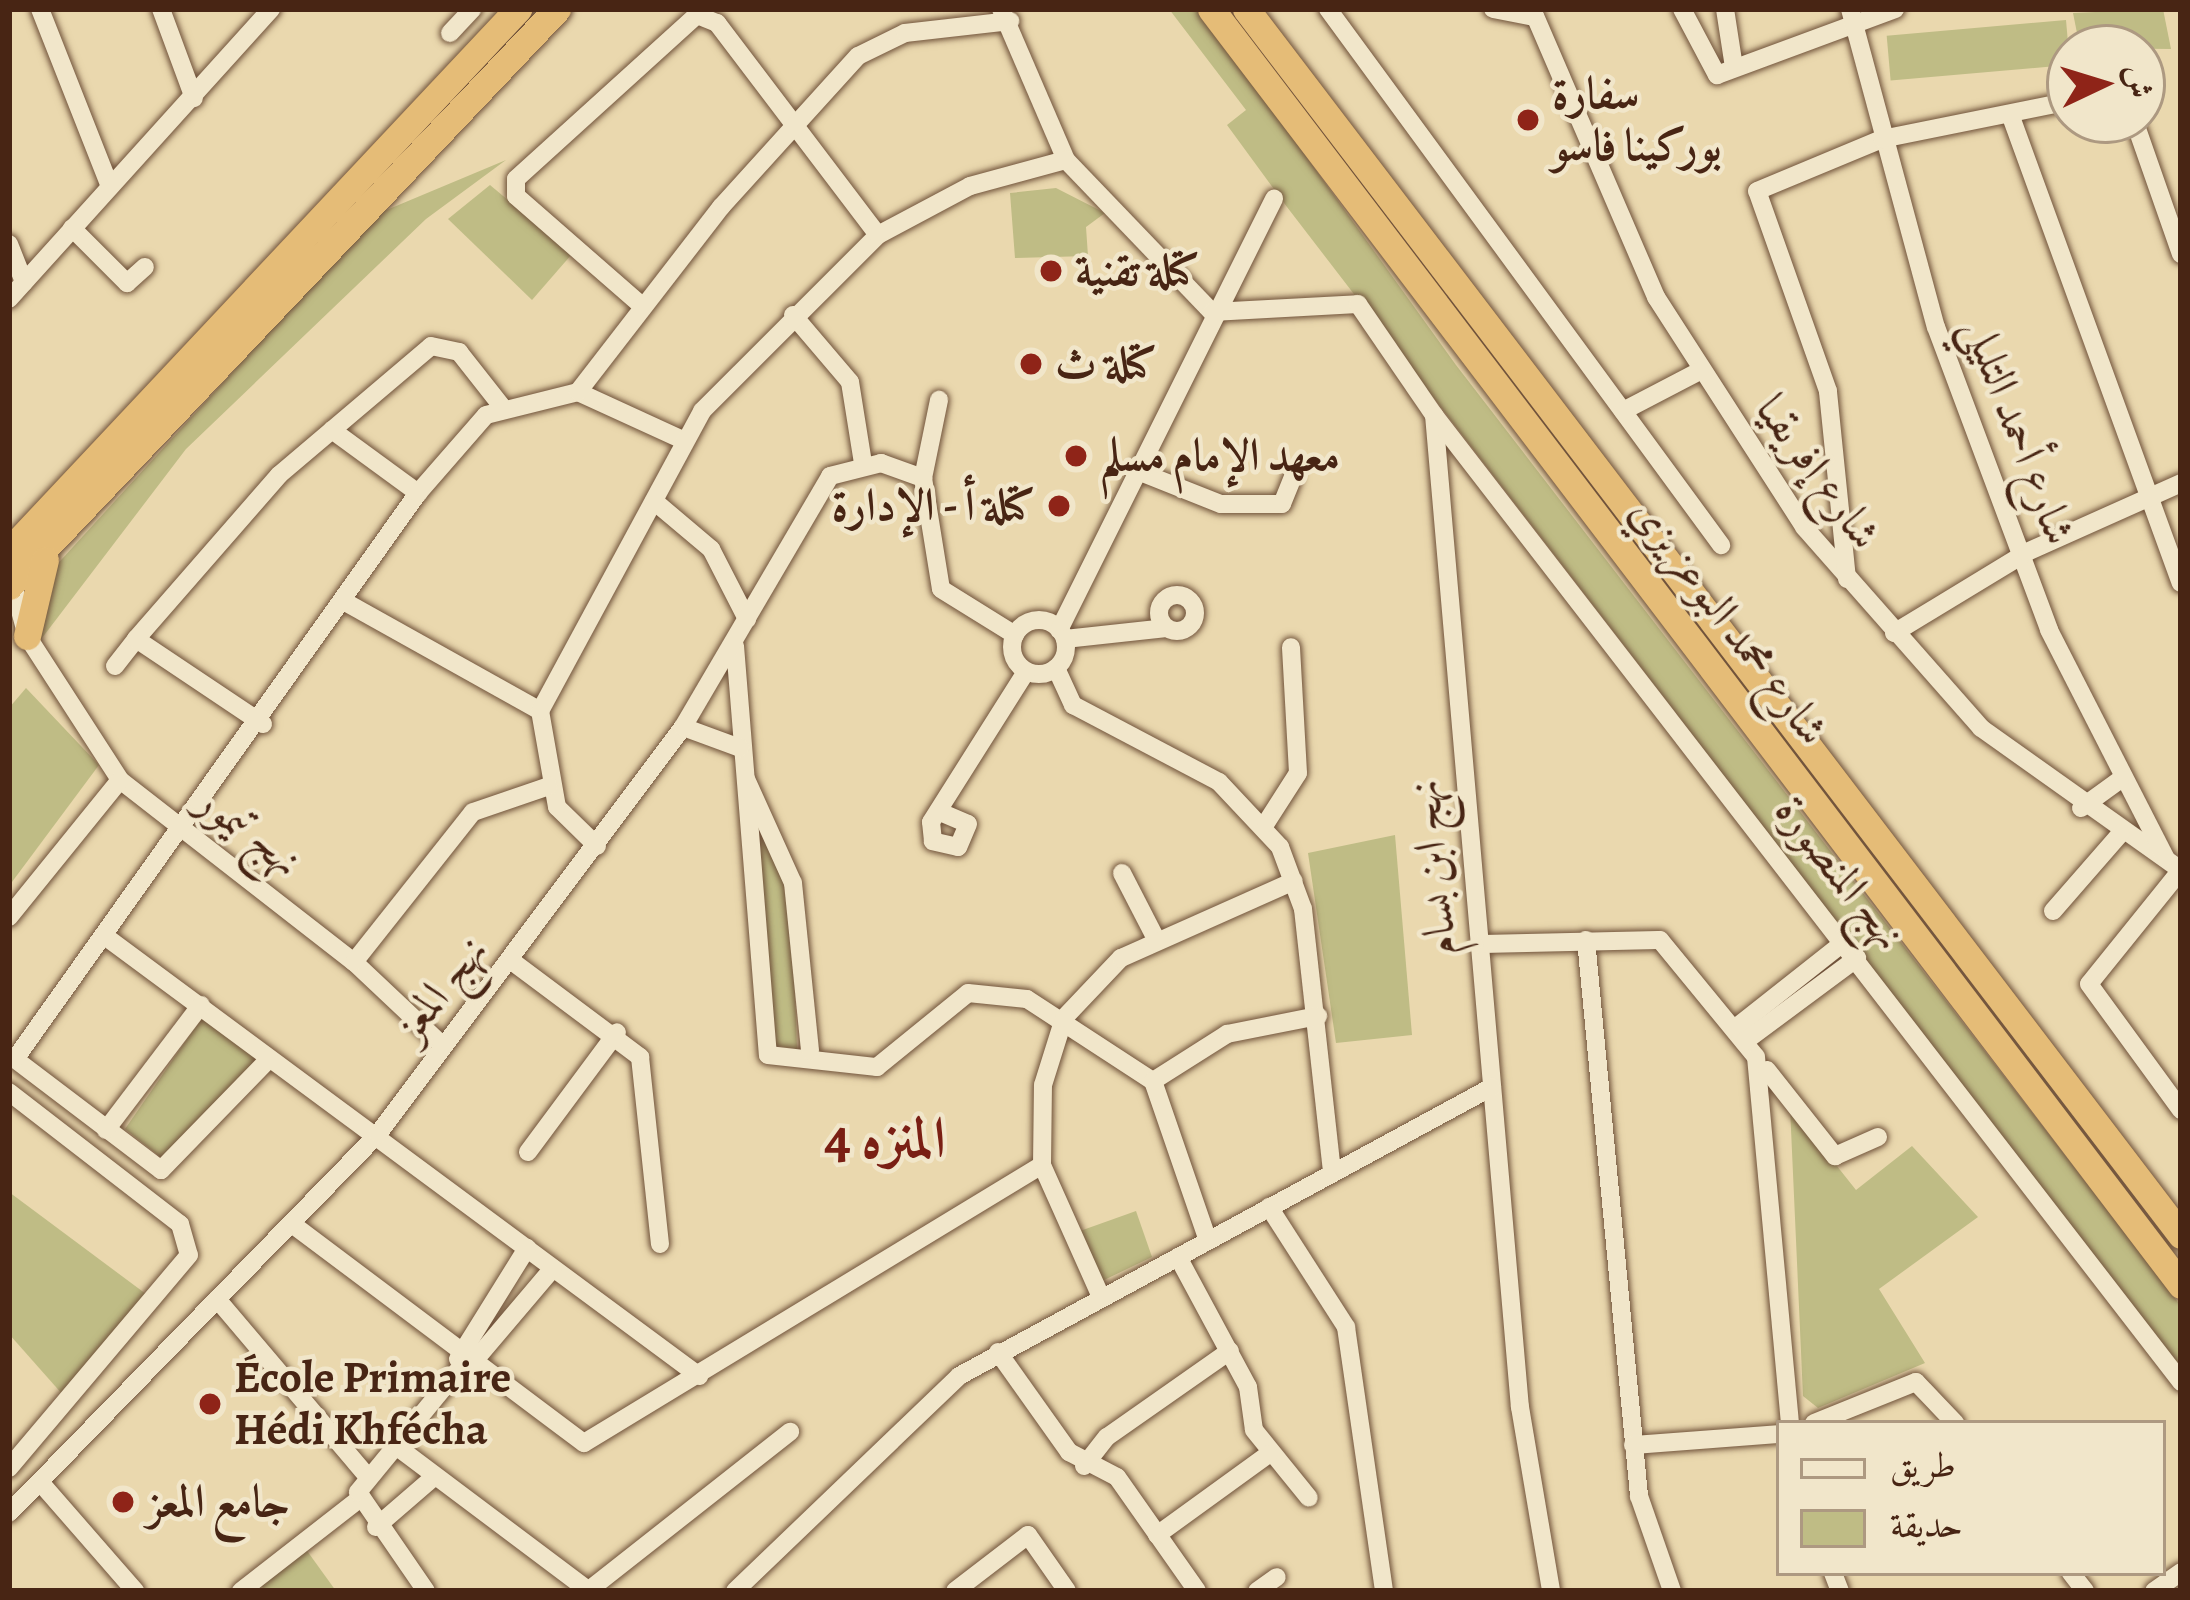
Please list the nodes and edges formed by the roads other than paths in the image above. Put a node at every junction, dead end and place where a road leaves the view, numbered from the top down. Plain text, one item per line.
1 (40, 9) edge
2 (160, 9) edge
3 (271, 9) edge
4 (472, 9) edge
5 (518, 9) edge
6 (557, 9) edge
7 (1210, 9) edge
8 (1246, 9) edge
9 (1328, 9) edge
10 (1493, 9) edge
11 (1682, 9) edge
12 (1725, 9) edge
13 (1895, 9) edge
14 (1534, 13) edge
15 (1851, 13) edge
16 (1005, 15) edge
17 (450, 33) dead end
18 (1735, 67) junction
19 (194, 98) junction
20 (2046, 106) edge
21 (2010, 114) junction
22 (796, 122) junction
23 (1882, 139) junction
24 (2142, 144) edge
25 (1066, 160) junction
26 (110, 187) junction
27 (1274, 199) dead end
28 (72, 228) junction
29 (878, 235) junction
30 (9, 244) edge
31 (2181, 254) edge
32 (145, 267) dead end
33 (23, 282) junction
34 (9, 299) edge
35 (641, 305) junction
36 (1212, 312) junction
37 (793, 315) junction
38 (1700, 371) junction
39 (578, 392) junction
40 (939, 400) dead end
41 (503, 408) junction
42 (1623, 411) junction
43 (1434, 415) junction
44 (332, 430) junction
45 (683, 440) junction
46 (117, 442) junction
47 (863, 463) junction
48 (1139, 472) junction
49 (1293, 477) dead end
50 (923, 478) junction
51 (2181, 483) edge
52 (418, 493) junction
53 (2149, 495) junction
54 (654, 501) junction
55 (60, 515) junction
56 (9, 520) edge
57 (1721, 545) dead end
58 (9, 551) edge
59 (2027, 552) junction
60 (10, 574) edge
61 (1847, 579) junction
62 (2181, 583) edge
63 (346, 603) junction
64 (747, 619) junction
65 (1166, 628) dead end
66 (1894, 633) junction
67 (1062, 634) junction
68 (1015, 635) junction
69 (136, 639) junction
70 (21, 640) edge
71 (735, 646) junction
72 (1292, 647) dead end
73 (115, 666) dead end
74 (1056, 668) junction
75 (1026, 672) junction
76 (540, 711) junction
77 (263, 724) junction
78 (683, 727) junction
79 (740, 758) junction
80 (2121, 779) junction
81 (120, 781) junction
82 (549, 786) junction
83 (2080, 808) junction
84 (940, 812) dead end
85 (1266, 823) junction
86 (183, 831) junction
87 (2121, 833) junction
88 (597, 846) junction
89 (2176, 867) edge
90 (1122, 873) dead end
91 (1294, 881) junction
92 (2053, 911) dead end
93 (9, 917) edge
94 (106, 937) junction
95 (1156, 938) junction
96 (1586, 940) junction
97 (1481, 944) junction
98 (1850, 950) junction
99 (354, 962) junction
100 (513, 962) junction
101 (201, 1005) junction
102 (1318, 1016) junction
103 (1064, 1018) junction
104 (617, 1032) junction
105 (1745, 1042) junction
106 (442, 1046) junction
107 (810, 1051) junction
108 (268, 1059) junction
109 (1153, 1081) junction
110 (1492, 1087) junction
111 (9, 1092) edge
112 (2181, 1110) edge
113 (106, 1130) junction
114 (378, 1134) junction
115 (1878, 1137) dead end
116 (528, 1152) dead end
117 (1042, 1165) junction
118 (1332, 1172) junction
119 (1269, 1207) junction
120 (292, 1224) junction
121 (2181, 1235) edge
122 (1208, 1240) junction
123 (660, 1244) dead end
124 (527, 1248) junction
125 (1178, 1257) junction
126 (553, 1268) junction
127 (2181, 1285) edge
128 (1101, 1297) junction
129 (218, 1299) junction
130 (1230, 1351) junction
131 (998, 1352) junction
132 (465, 1360) junction
133 (699, 1376) junction
134 (2181, 1382) edge
135 (67, 1407) junction
136 (1790, 1420) edge
137 (1821, 1420) edge
138 (1952, 1420) edge
139 (46, 1429) junction
140 (88, 1432) junction
141 (790, 1432) dead end
142 (1776, 1434) edge
143 (1633, 1445) junction
144 (400, 1449) junction
145 (69, 1452) junction
146 (1269, 1454) junction
147 (1084, 1466) junction
148 (9, 1468) edge
149 (435, 1476) junction
150 (369, 1478) junction
151 (40, 1483) junction
152 (359, 1498) junction
153 (1309, 1498) dead end
154 (9, 1514) edge
155 (376, 1528) junction
156 (1157, 1535) junction
157 (2181, 1572) edge
158 (1277, 1577) dead end
159 (415, 1587) edge
160 (589, 1590) edge
161 (134, 1591) edge
162 (241, 1591) edge
163 (734, 1591) edge
164 (955, 1591) edge
165 (1067, 1591) edge
166 (1197, 1591) edge
167 (1257, 1591) edge
168 (1384, 1591) edge
169 (1551, 1591) edge
170 (1672, 1591) edge
171 (2154, 1591) edge

1 - 26 street
2 - 19 street
3 - 19 street
4 - 17 street
5 - 46 highway
6 - 55 highway
7 - 127 highway, شارع محمد البوعزيزي
8 - 121 highway, شارع محمد البوعزيزي
9 - 42 street
10 - 14 street
11 - 18 street
12 - 18 street
13 - 15 street
14 - 38 street, شارع إفريقيا
15 - 18 street
15 - 23 street, شارع أحمد التليلي
16 - 22 street
16 - 25 street
19 - 26 street
20 - 21 street
21 - 23 street
21 - 53 street
22 - 29 street
22 - 35 street
22 - 35 street
23 - 59 street, شارع أحمد التليلي
23 - 61 street
24 - 31 street
25 - 29 street
25 - 36 street
26 - 28 street
27 - 36 street
28 - 32 street
28 - 33 street
29 - 37 street
30 - 33 street
33 - 34 street
35 - 39 street
36 - 43 street, نهج ابن بسام
36 - 48 street
37 - 45 street
37 - 47 street
38 - 42 street
38 - 61 street, شارع إفريقيا
39 - 41 street
39 - 45 street
40 - 50 street
41 - 44 street
41 - 52 street
42 - 57 street
43 - 97 street, نهج ابن بسام
43 - 98 street, نهج المنصورة
44 - 52 street
44 - 69 street
45 - 54 street
46 - 55 highway
46 - 60 highway
47 - 50 street
47 - 64 street, نهج المعز
48 - 49 street
48 - 67 street
50 - 68 street
51 - 53 street
52 - 63 street
53 - 59 street
53 - 62 street
54 - 64 street
54 - 76 street
55 - 56 highway
55 - 58 highway
55 - 60 highway
55 - 70 highway
59 - 66 street
59 - 80 street, شارع أحمد التليلي
60 - 70 street, نهج تيمور
61 - 66 street, شارع إفريقيا
63 - 76 street
63 - 77 street
64 - 71 street, نهج المعز
65 - 67 street
66 - 83 street, شارع إفريقيا
67 - 68 street
67 - 74 street
68 - 75 street
69 - 73 street
69 - 77 street
70 - 81 street, نهج تيمور
71 - 78 street, نهج المعز
71 - 79 street
72 - 85 street
74 - 75 street
74 - 85 street
75 - 84 street
76 - 82 street
77 - 86 street
78 - 79 street
78 - 88 street, نهج المعز
79 - 107 street
79 - 107 street
80 - 83 street
80 - 89 street, شارع أحمد التليلي
81 - 86 street, نهج تيمور
81 - 93 street
82 - 88 street
82 - 99 street
83 - 87 street, شارع إفريقيا
85 - 91 street
86 - 94 street
86 - 99 street, نهج تيمور
87 - 89 street, شارع إفريقيا
87 - 92 street
88 - 100 street, نهج المعز
89 - 112 street
90 - 95 street
91 - 95 street
91 - 102 street
94 - 101 street
94 - 113 street
95 - 103 street
96 - 97 street
96 - 105 street
96 - 143 street
97 - 110 street, نهج ابن بسام
98 - 105 street
98 - 134 street, نهج المنصورة
99 - 106 street, نهج تيمور
100 - 104 street
100 - 106 street, نهج المعز
101 - 108 street
101 - 113 street
102 - 109 street
102 - 118 street
103 - 107 street
103 - 109 street
103 - 117 street
104 - 116 street
104 - 123 street
105 - 115 street
105 - 136 street
106 - 114 street, نهج المعز
108 - 113 street
108 - 114 street
109 - 122 street
110 - 118 street
110 - 169 street, نهج ابن بسام
111 - 135 street
114 - 120 street, نهج المعز
114 - 124 street
117 - 128 street
117 - 133 street
118 - 119 street
119 - 122 street
119 - 168 street
120 - 129 street, نهج المعز
120 - 132 street
122 - 125 street
124 - 126 street
124 - 132 street
125 - 128 street
125 - 130 street
126 - 132 street
126 - 133 street
128 - 131 street
129 - 140 street, نهج المعز
129 - 150 street
130 - 146 street
130 - 147 street
131 - 147 street
131 - 163 street
132 - 133 street
132 - 144 street
135 - 139 street
135 - 140 street
137 - 138 street
139 - 145 street
139 - 148 street
140 - 145 street, نهج المعز
141 - 160 street
142 - 143 street
143 - 170 street
144 - 149 street
144 - 150 street
145 - 151 street, نهج المعز
146 - 153 street
146 - 156 street
147 - 156 street
149 - 155 street
149 - 160 street
150 - 152 street
151 - 154 street, نهج المعز
151 - 161 street
152 - 155 street
152 - 162 street
155 - 159 street
156 - 166 street
157 - 171 street
158 - 167 street
164 - 165 street

